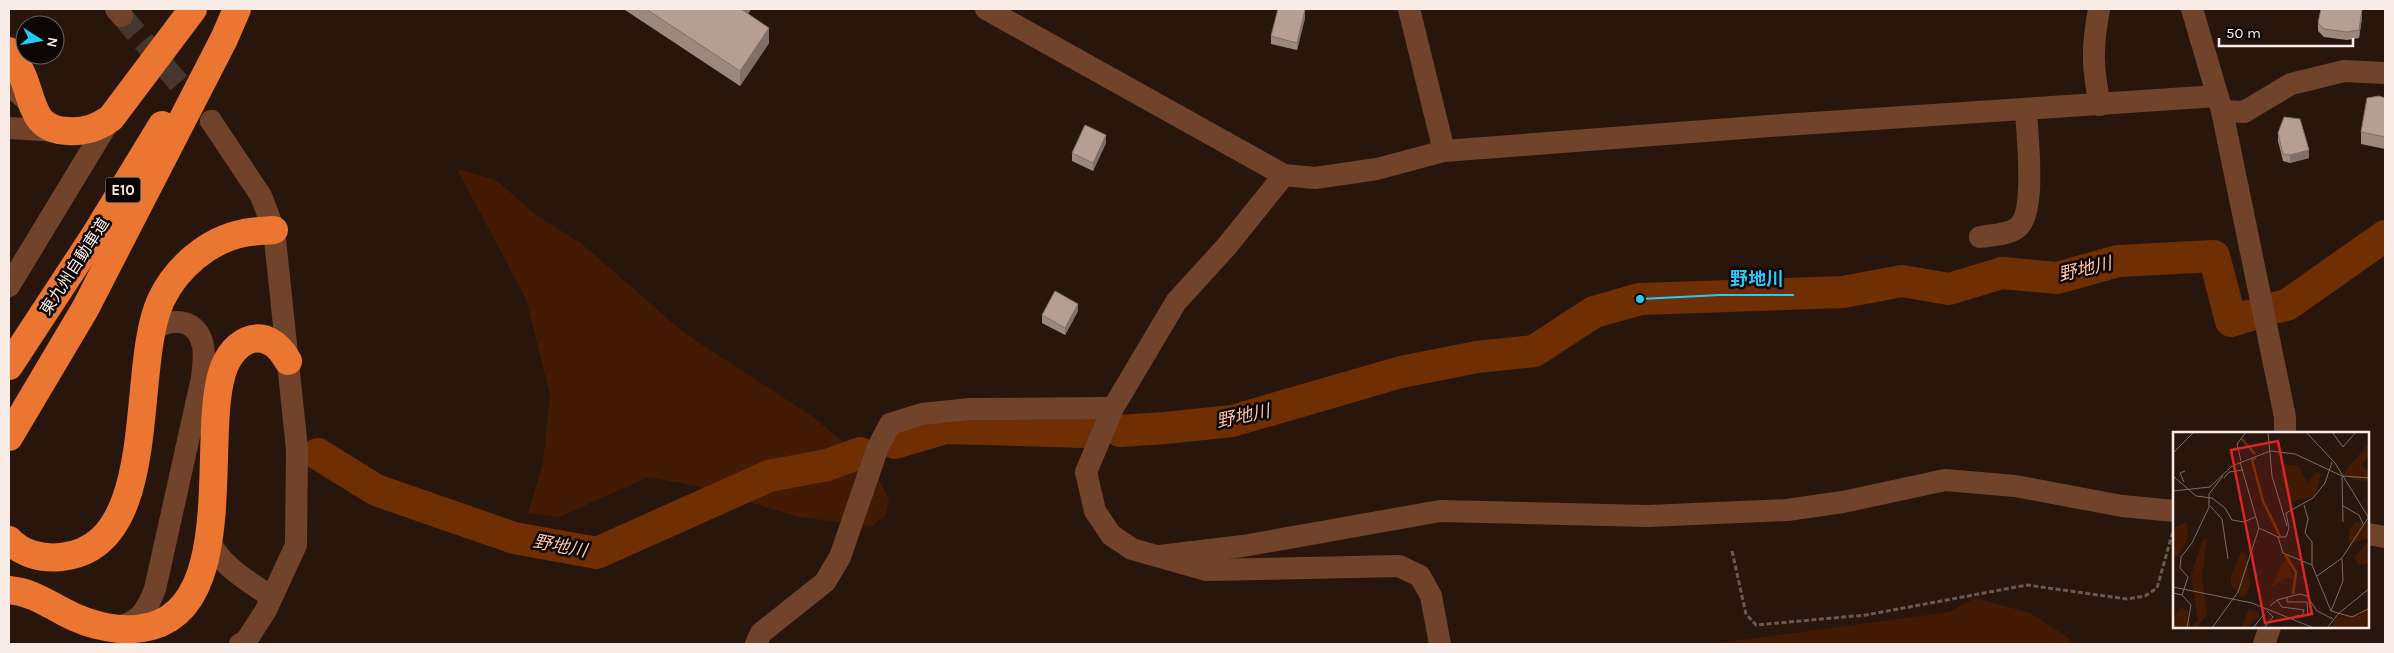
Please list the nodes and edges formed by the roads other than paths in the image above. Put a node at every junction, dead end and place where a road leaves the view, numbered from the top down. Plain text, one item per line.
1 (193, 9) edge
2 (229, 9) edge
3 (237, 9) edge
4 (986, 9) edge
5 (1409, 9) edge
6 (2099, 9) edge
7 (2192, 9) edge
8 (9, 51) edge
9 (2385, 73) edge
10 (9, 85) edge
11 (2219, 103) junction
12 (32, 105) junction
13 (2100, 105) junction
14 (2026, 110) junction
15 (111, 118) junction
16 (211, 121) tunnel mouth
17 (9, 128) edge
18 (58, 131) junction
19 (1444, 151) junction
20 (1284, 176) junction
21 (274, 230) junction
22 (1980, 237) dead end
23 (9, 286) edge
24 (152, 332) junction
25 (288, 361) junction
26 (9, 366) edge
27 (1113, 408) junction
28 (2285, 432) edge
29 (9, 438) edge
30 (2173, 511) edge
31 (2369, 534) edge
32 (2385, 537) edge
33 (9, 540) edge
34 (210, 542) junction
35 (1160, 556) junction
36 (9, 590) edge
37 (272, 597) junction
38 (114, 628) junction
39 (2270, 628) edge
40 (240, 644) edge
41 (756, 644) edge
42 (1440, 644) edge
43 (2264, 644) edge

1 - 15 highway
2 - 26 highway, 東九州自動車道 / E10
3 - 29 highway
4 - 20 street
5 - 19 street
6 - 13 street
7 - 11 street
8 - 12 highway
9 - 11 street
10 - 12 street
11 - 13 street
11 - 28 street
12 - 18 highway
13 - 14 street
14 - 19 street
14 - 22 street
15 - 18 highway
15 - 23 street
16 - 21 street
17 - 18 street
19 - 20 street
20 - 27 street
21 - 24 highway
21 - 25 street
24 - 33 highway
24 - 38 street
25 - 34 highway
25 - 37 street
27 - 35 street
27 - 41 street
30 - 35 street
31 - 32 street
34 - 37 street
34 - 38 highway
35 - 42 street
36 - 38 highway
37 - 40 street
39 - 43 street

